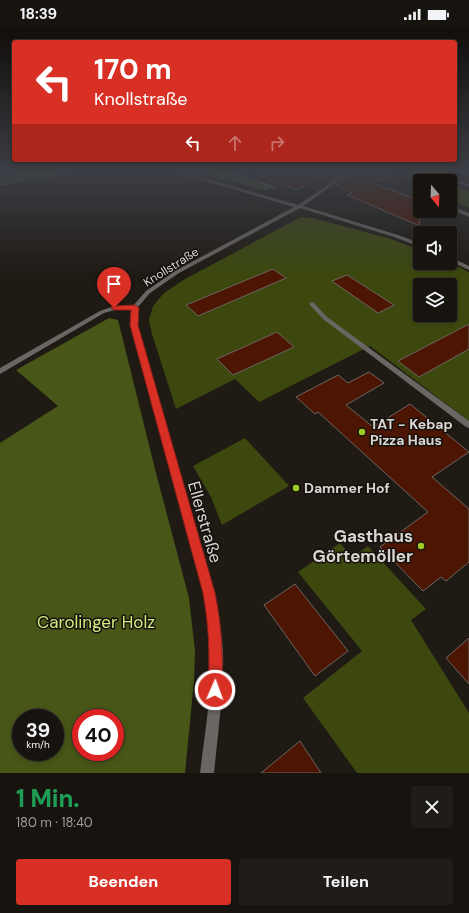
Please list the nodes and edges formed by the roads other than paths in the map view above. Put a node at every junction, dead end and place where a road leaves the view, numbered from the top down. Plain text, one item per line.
1 (294, 206) edge
2 (298, 207) junction
3 (457, 210) edge
4 (469, 214) edge
5 (413, 242) edge
6 (457, 262) edge
7 (469, 268) edge
8 (312, 304) dead end
9 (135, 308) junction
10 (0, 371) edge
11 (469, 426) edge
12 (207, 773) edge

1 - 2 street
2 - 5 street
2 - 9 street, Knollstraße
3 - 4 street
6 - 7 street
8 - 11 street
9 - 10 street
9 - 12 street, Ellerstraße

